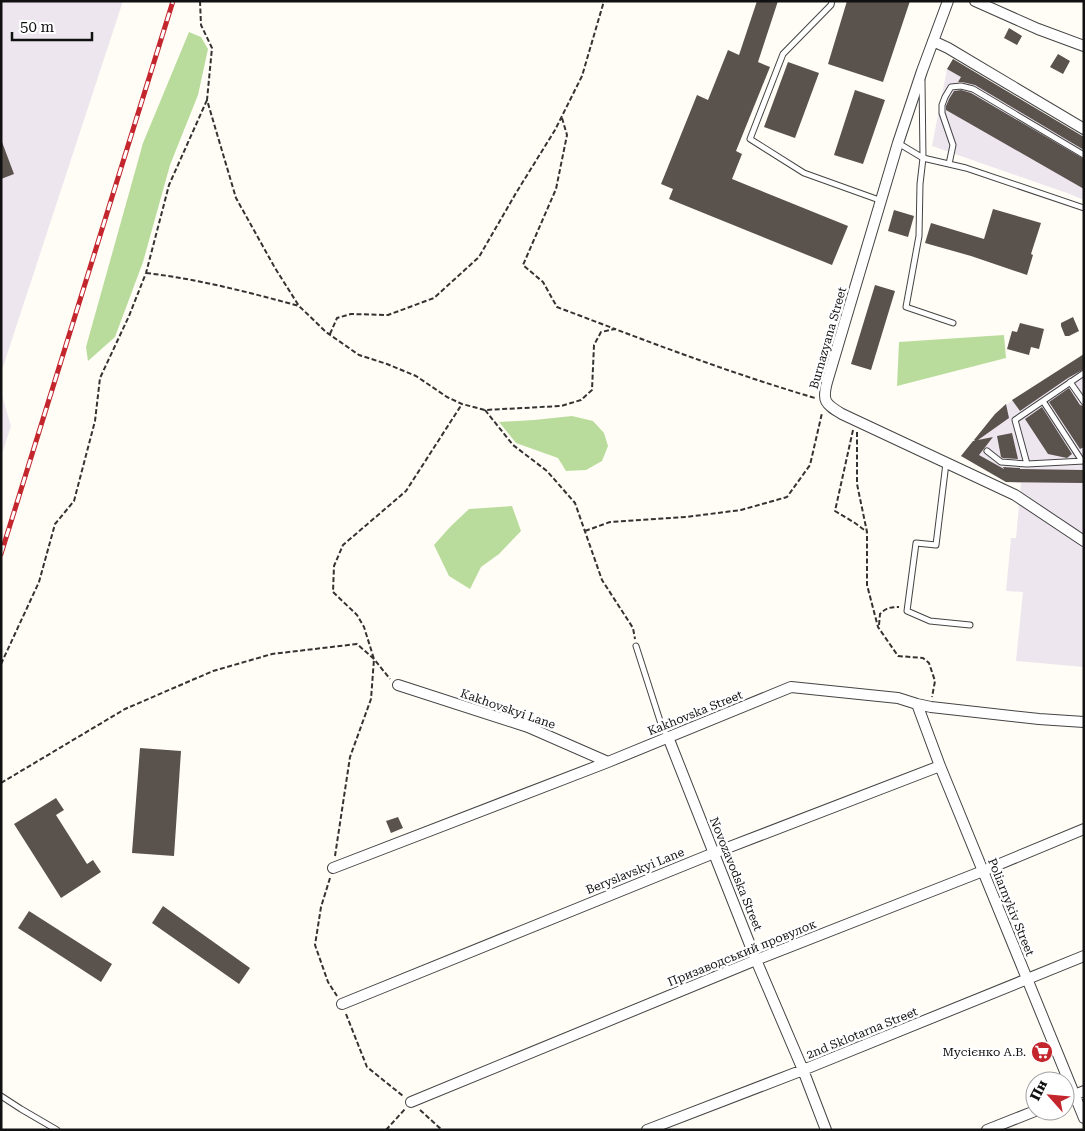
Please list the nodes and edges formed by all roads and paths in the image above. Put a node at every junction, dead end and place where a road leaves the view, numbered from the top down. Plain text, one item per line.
1 (200, 1) edge
2 (604, 1) edge
3 (832, 1) edge
4 (948, 1) edge
5 (976, 1) edge
6 (933, 41) junction
7 (1084, 46) edge
8 (922, 71) junction
9 (207, 100) junction
10 (562, 117) junction
11 (1084, 129) edge
12 (898, 143) junction
13 (1084, 155) edge
14 (923, 158) junction
15 (949, 164) junction
16 (882, 201) junction
17 (1084, 208) edge
18 (146, 274) junction
19 (299, 306) junction
20 (953, 323) dead end
21 (615, 329) junction
22 (330, 334) junction
23 (1084, 373) edge
24 (1070, 382) junction
25 (1043, 400) junction
26 (825, 401) junction
27 (1084, 402) edge
28 (462, 404) junction
29 (485, 410) junction
30 (856, 420) junction
31 (987, 451) dead end
32 (1083, 461) edge
33 (946, 462) junction
34 (1027, 464) junction
35 (585, 532) junction
36 (867, 532) junction
37 (1084, 541) edge
38 (908, 607) junction
39 (970, 625) dead end
40 (878, 627) junction
41 (636, 646) joint
42 (374, 659) junction
43 (1, 664) edge
44 (398, 685) joint
45 (917, 704) junction
46 (931, 707) junction
47 (1084, 722) edge
48 (668, 738) junction
49 (608, 762) junction
50 (940, 766) junction
51 (1, 783) edge
52 (1084, 829) edge
53 (714, 853) junction
54 (333, 868) junction
55 (983, 871) junction
56 (1084, 956) edge
57 (756, 960) junction
58 (1027, 979) junction
59 (342, 1004) junction
60 (804, 1070) junction
61 (1064, 1071) edge
62 (1, 1096) edge
63 (1075, 1097) edge
64 (411, 1102) junction
65 (1025, 1115) edge
66 (1084, 1118) edge
67 (57, 1130) edge
68 (386, 1130) edge
69 (442, 1130) edge
70 (647, 1130) edge
71 (826, 1130) edge
72 (988, 1130) edge

1 - 9 path
2 - 10 path
3 - 16 lane
4 - 6 street, Burnazyana Street
5 - 7 street
6 - 8 street, Burnazyana Street
6 - 11 street
8 - 12 street, Burnazyana Street
8 - 14 lane
9 - 18 path
9 - 19 path
10 - 21 path
10 - 22 path
12 - 14 lane
12 - 16 street, Burnazyana Street
13 - 15 lane
14 - 15 lane
14 - 20 lane
15 - 17 lane
16 - 26 street, Burnazyana Street
18 - 19 path
18 - 43 path
19 - 22 path
21 - 26 path
21 - 29 path
22 - 28 path
23 - 24 lane
24 - 25 lane
24 - 27 lane
25 - 32 lane
25 - 34 lane
26 - 30 street, Burnazyana Street
26 - 35 path
28 - 29 path
28 - 42 path
29 - 35 path
30 - 33 street, Burnazyana Street
30 - 36 path
30 - 36 path
31 - 34 lane
32 - 34 lane
33 - 37 street, Burnazyana Street
33 - 38 lane
35 - 41 path
36 - 40 path
38 - 39 lane
38 - 40 path
40 - 46 path
41 - 48 lane
42 - 44 path
42 - 51 path
42 - 54 path
44 - 49 street, Kakhovskyi Lane
45 - 46 street, Kakhovska Street
45 - 48 street, Kakhovska Street
45 - 50 street, Poliarnykiv Street
46 - 47 street, Kakhovska Street
48 - 49 street, Kakhovska Street
48 - 53 street, Novozavodska Street
49 - 54 street, Kakhovska Street
50 - 53 street, Beryslavskyi Lane
50 - 55 street, Poliarnykiv Street
52 - 55 street, Призаводський провулок
53 - 57 street, Novozavodska Street
53 - 59 street, Beryslavskyi Lane
54 - 59 path
55 - 57 street, Призаводський провулок
55 - 58 street, Poliarnykiv Street
56 - 58 street, 2nd Sklotarna Street
57 - 60 street, Novozavodska Street
57 - 64 street, Призаводський провулок
58 - 60 street, 2nd Sklotarna Street
58 - 61 street, Poliarnykiv Street
59 - 64 path
60 - 70 street, 2nd Sklotarna Street
60 - 71 street, Novozavodska Street
62 - 67 lane
63 - 66 street, Poliarnykiv Street
64 - 68 path
64 - 69 path
65 - 72 street

